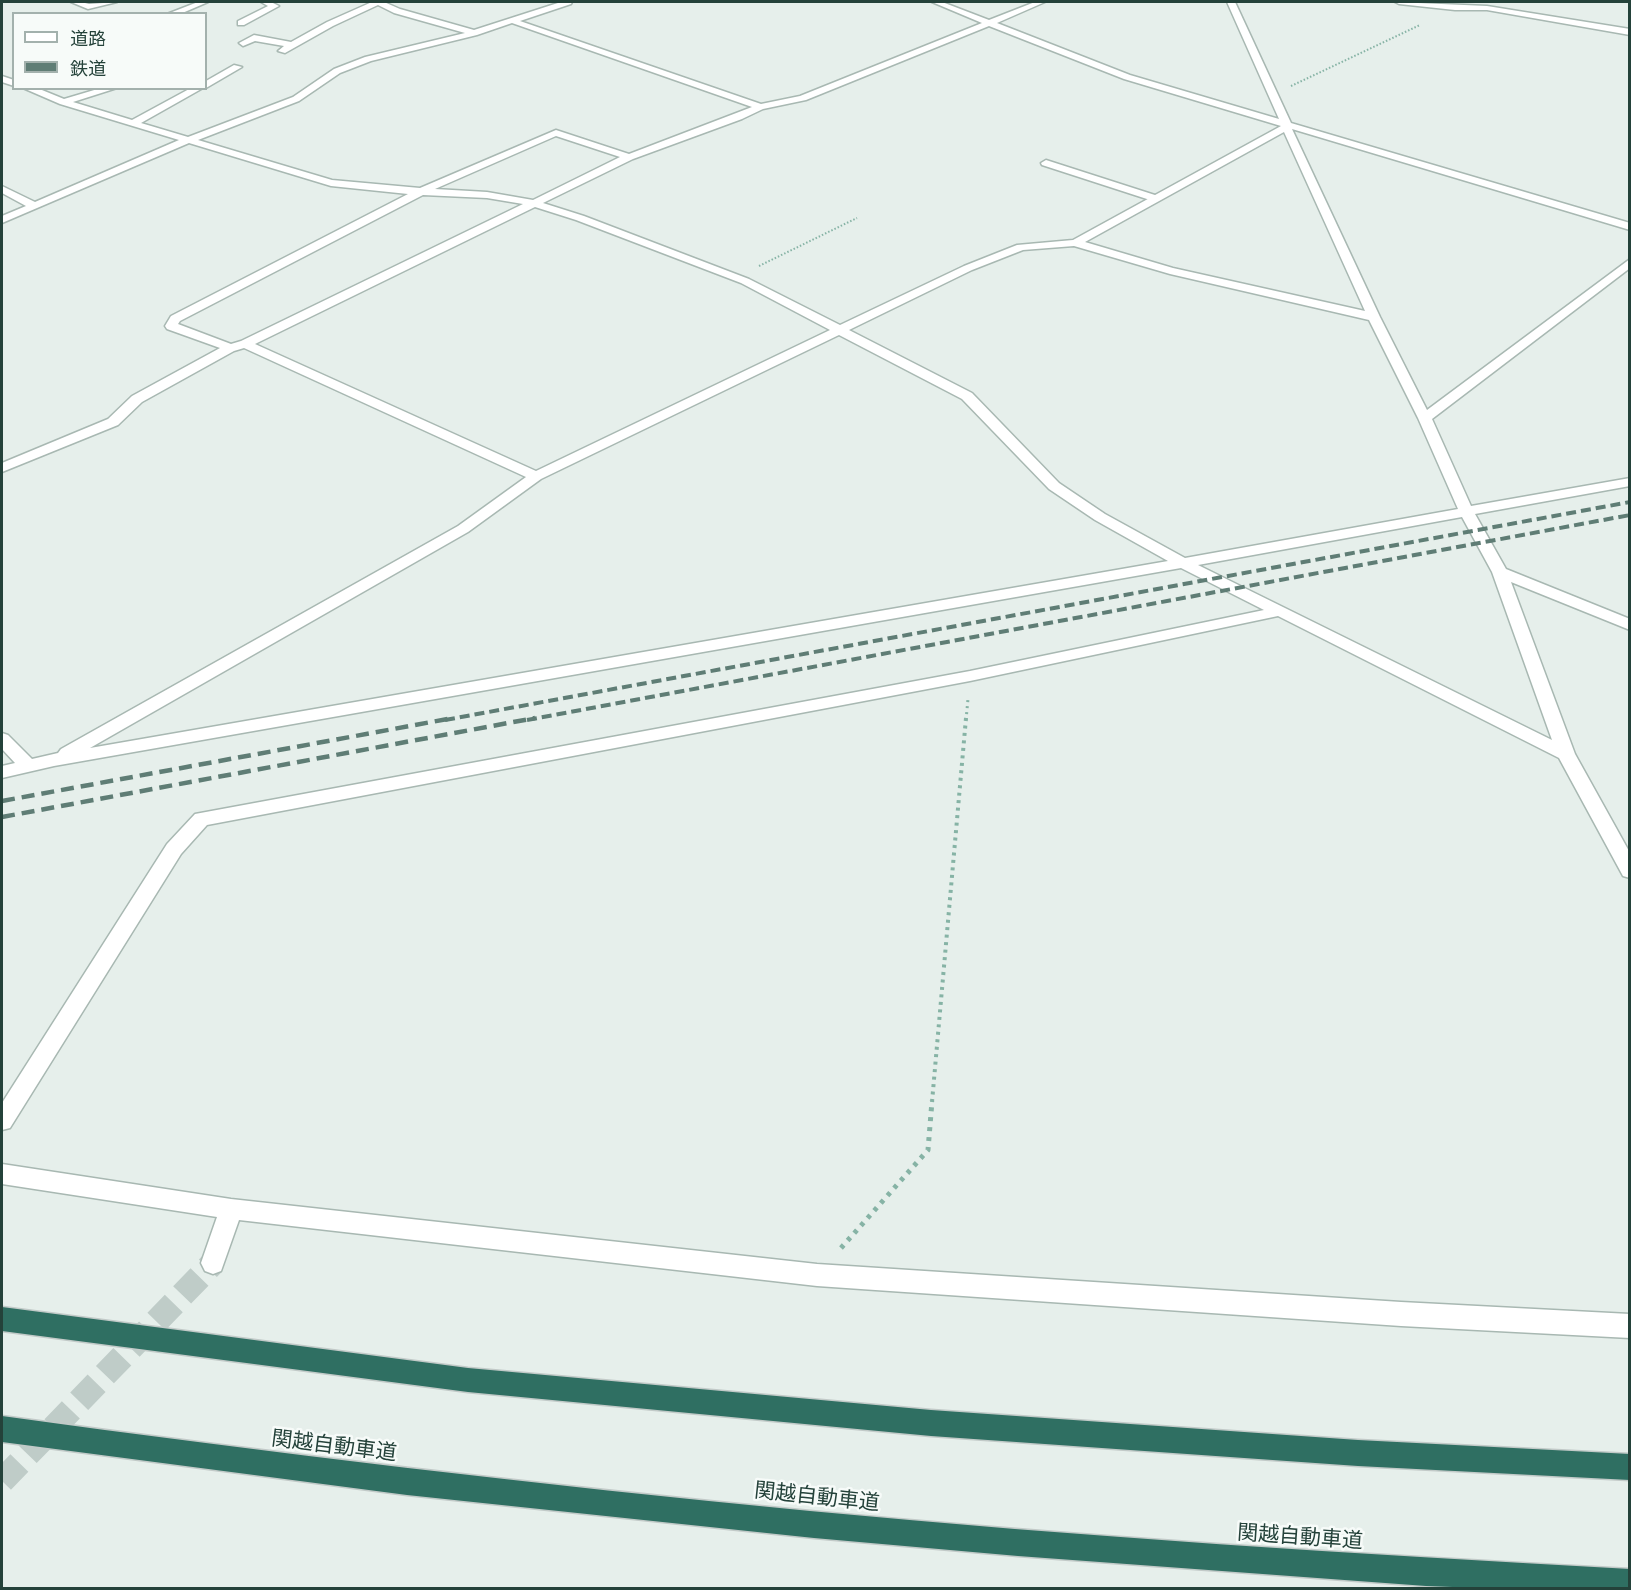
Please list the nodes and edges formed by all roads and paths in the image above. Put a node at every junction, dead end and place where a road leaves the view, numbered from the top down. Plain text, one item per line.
1 (75, 2) edge
2 (113, 2) edge
3 (204, 2) edge
4 (266, 2) edge
5 (379, 2) edge
6 (568, 2) edge
7 (936, 2) edge
8 (1041, 2) edge
9 (1231, 2) edge
10 (1399, 2) edge
11 (1455, 8) junction
12 (176, 12) edge
13 (513, 21) junction
14 (241, 22) dead end
15 (989, 23) junction
16 (1629, 32) edge
17 (474, 33) junction
18 (243, 43) dead end
19 (293, 45) junction
20 (282, 51) dead end
21 (237, 67) dead end
22 (207, 84) edge
23 (32, 90) edge
24 (106, 90) edge
25 (195, 90) edge
26 (1272, 96) junction
27 (63, 102) junction
28 (760, 107) junction
29 (133, 123) junction
30 (1286, 125) junction
31 (188, 140) junction
32 (629, 157) junction
33 (1046, 162) dead end
34 (2, 189) edge
35 (424, 190) junction
36 (1154, 198) junction
37 (533, 204) junction
38 (34, 206) junction
39 (857, 218) dead end
40 (2, 220) edge
41 (1629, 227) edge
42 (1075, 243) junction
43 (1629, 262) edge
44 (737, 278) junction
45 (1374, 317) junction
46 (840, 329) junction
47 (245, 344) junction
48 (230, 348) junction
49 (1425, 418) junction
50 (2, 468) edge
51 (536, 476) junction
52 (1629, 482) edge
53 (1466, 511) junction
54 (1183, 563) junction
55 (1500, 572) junction
56 (1280, 611) junction
57 (1629, 625) edge
58 (970, 676) junction
59 (2, 739) edge
60 (1566, 754) junction
61 (54, 760) junction
62 (29, 767) junction
63 (2, 772) edge
64 (1629, 871) edge
65 (2, 1121) edge
66 (2, 1174) edge
67 (231, 1209) junction
68 (213, 1263) tunnel mouth
69 (817, 1275) junction
70 (2, 1319) edge
71 (1629, 1326) edge
72 (2, 1430) edge
73 (1629, 1467) edge
74 (1629, 1582) edge

1 - 2 street
3 - 12 street
4 - 14 street
5 - 17 street
5 - 19 street
6 - 13 street
7 - 15 street
8 - 15 street
9 - 26 street
10 - 11 street
11 - 16 street
11 - 26 path
13 - 17 street
13 - 28 street
15 - 28 street
15 - 30 street
17 - 31 street
18 - 19 street
19 - 20 street
21 - 22 street
23 - 27 street
24 - 27 street
25 - 29 street
26 - 30 street
27 - 29 street
28 - 32 street
29 - 31 street
30 - 36 street
30 - 41 street
30 - 45 street
31 - 35 street
31 - 38 street
32 - 35 street
32 - 37 street
33 - 36 street
34 - 38 street
35 - 37 street
35 - 48 street
36 - 42 street
37 - 44 street
37 - 47 street
38 - 40 street
39 - 44 path
42 - 45 street
42 - 46 street
43 - 49 street
44 - 46 street
45 - 49 street
46 - 51 street
46 - 54 street
47 - 48 street
47 - 51 street
48 - 50 street
49 - 53 street
51 - 61 street
52 - 53 street
53 - 54 street
53 - 55 street
54 - 56 street
54 - 61 street
55 - 57 street
55 - 60 street
56 - 58 street
56 - 60 street
58 - 65 street
58 - 69 path
59 - 62 street
60 - 64 street
61 - 62 street
62 - 63 street
66 - 67 street
67 - 68 street
67 - 69 street
69 - 71 street
70 - 73 highway
72 - 74 highway, 関越自動車道

